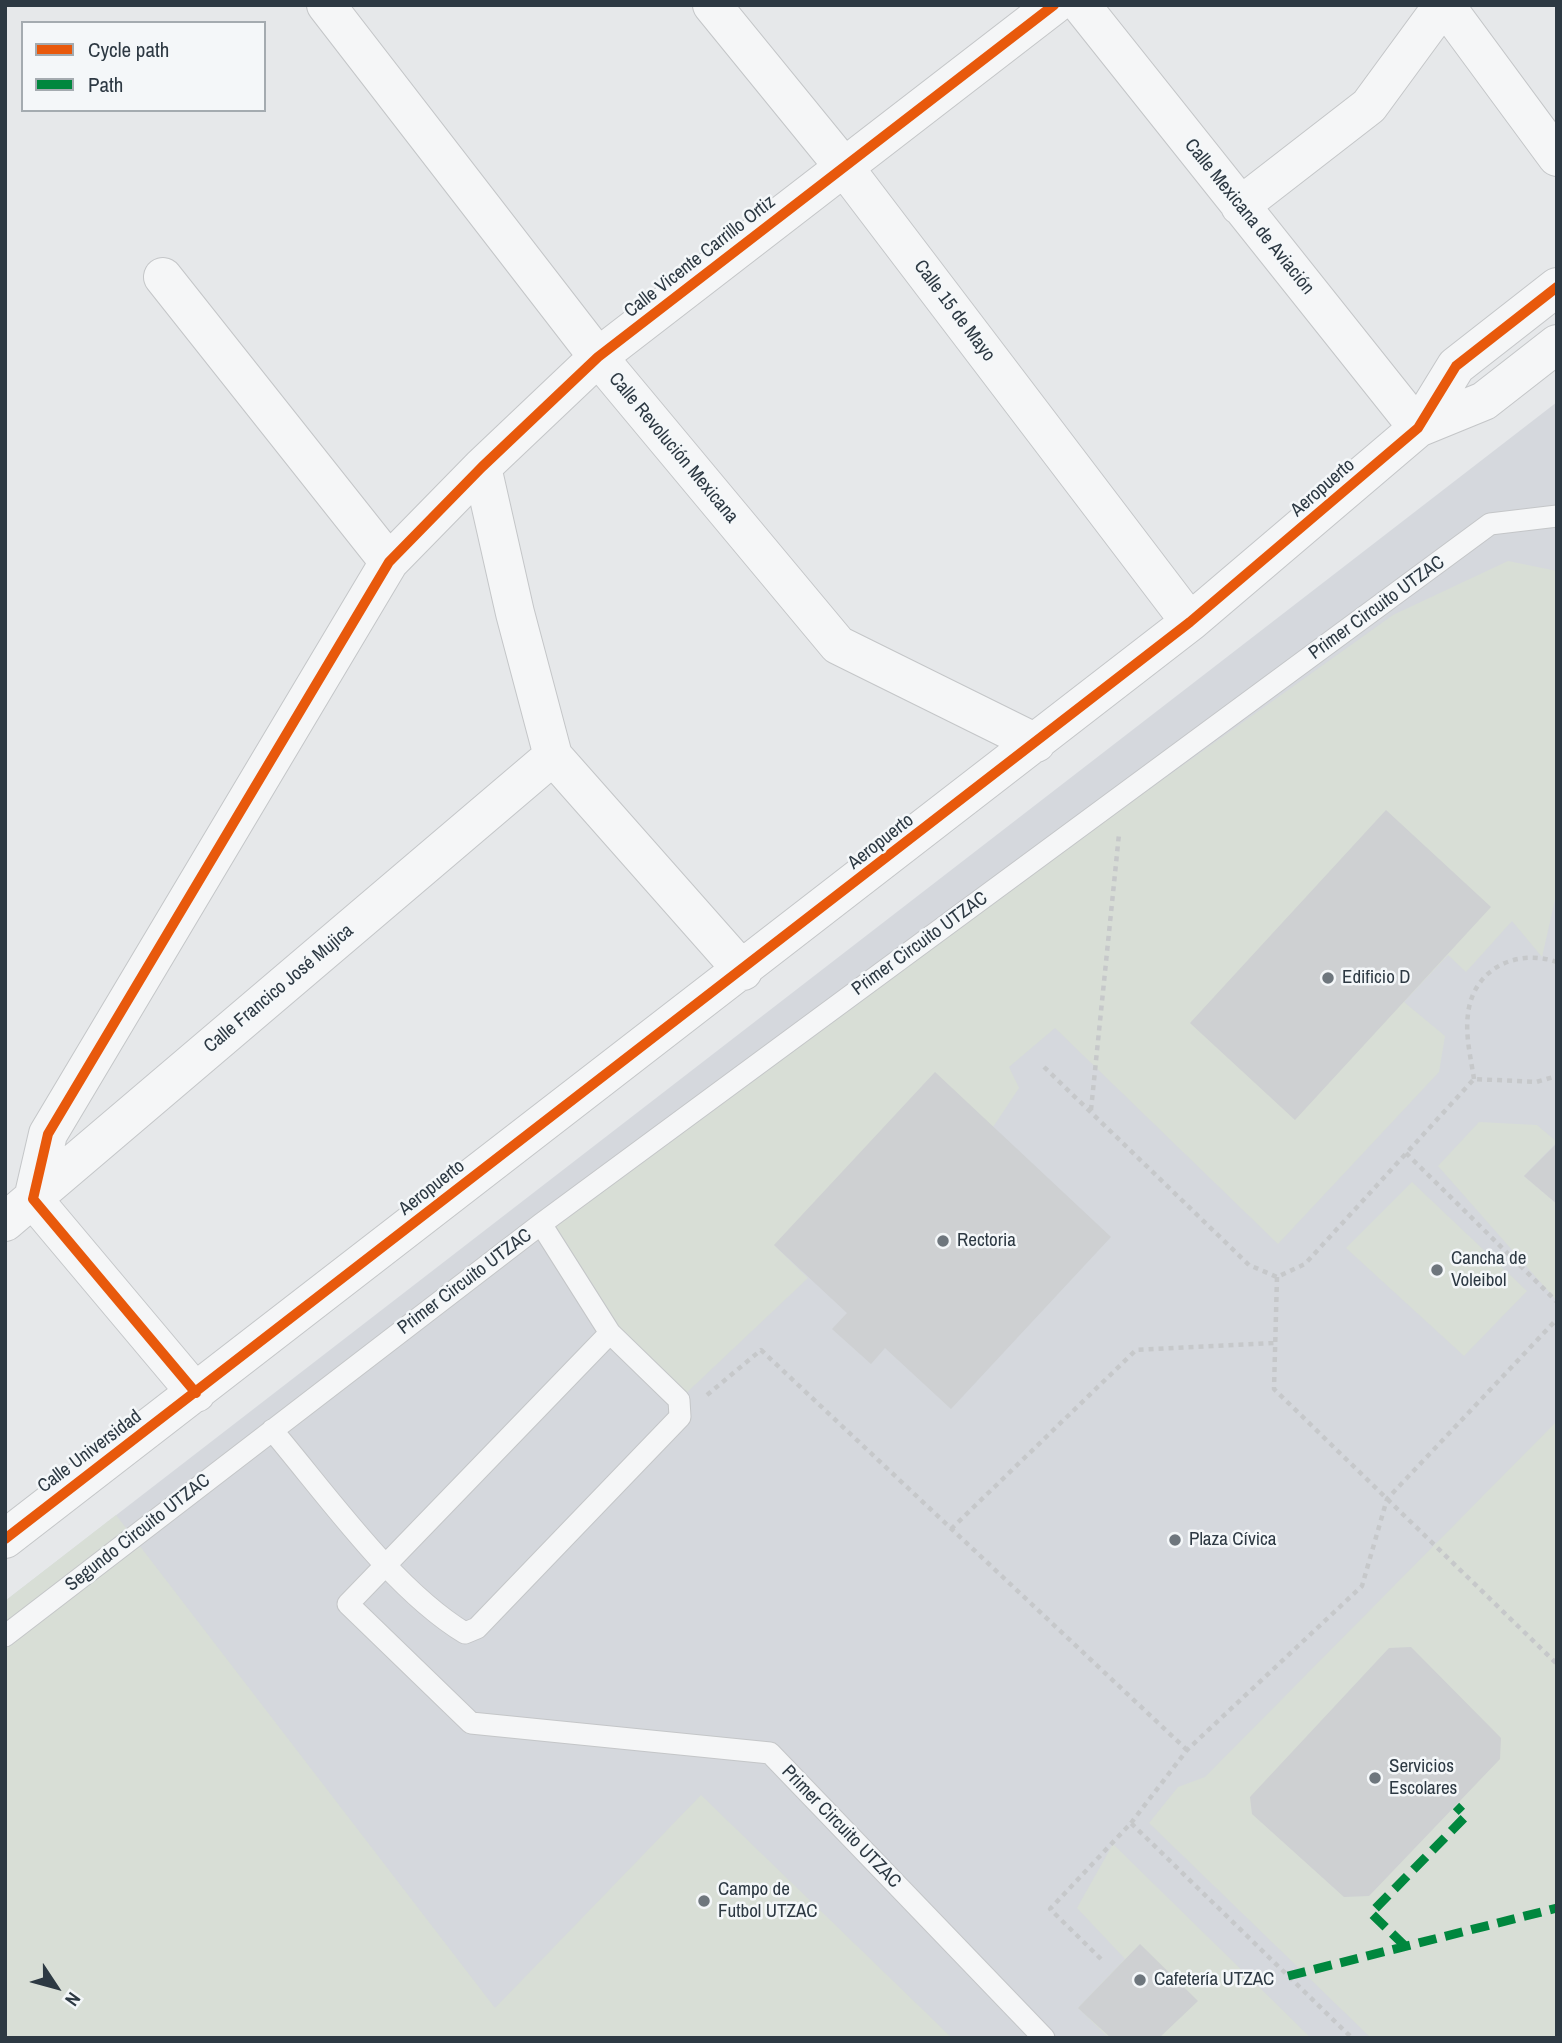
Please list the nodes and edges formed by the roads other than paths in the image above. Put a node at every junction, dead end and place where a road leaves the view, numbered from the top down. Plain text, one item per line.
1 (326, 5) edge
2 (712, 5) edge
3 (1054, 5) edge
4 (1081, 5) edge
5 (1444, 5) edge
6 (1557, 158) edge
7 (845, 167) junction
8 (1240, 206) junction
9 (163, 277) dead end
10 (1557, 287) edge
11 (1557, 344) edge
12 (598, 357) junction
13 (1418, 428) junction
14 (482, 467) junction
15 (1557, 516) edge
16 (389, 562) junction
17 (1190, 622) junction
18 (1037, 743) junction
19 (553, 756) junction
20 (743, 971) junction
21 (19, 1210) edge
22 (541, 1224) junction
23 (610, 1333) junction
24 (196, 1393) junction
25 (272, 1430) junction
26 (5, 1539) edge
27 (386, 1564) junction
28 (5, 1636) edge
29 (1044, 2038) edge

1 - 12 street, Calle Revolución Mexicana
2 - 7 street, Calle 15 de Mayo
3 - 7 street, Calle Vicente Carrillo Ortiz
4 - 8 street, Calle Mexicana de Aviación
5 - 6 street
5 - 8 street
7 - 12 street, Calle Vicente Carrillo Ortiz
7 - 17 street, Calle 15 de Mayo
8 - 13 street, Calle Mexicana de Aviación
9 - 16 street
10 - 13 street, Aeropuerto
11 - 13 street, Aeropuerto
12 - 14 street, Calle Vicente Carrillo Ortiz
12 - 18 street, Calle Revolución Mexicana
13 - 17 street, Aeropuerto
14 - 16 street, Calle Vicente Carrillo Ortiz
14 - 19 street
15 - 22 lane, Primer Circuito UTZAC
16 - 21 street, Calle Vicente Carrillo Ortiz
17 - 18 street, Aeropuerto
18 - 20 street, Aeropuerto
19 - 20 street
19 - 21 street, Calle Francico José Mujica
20 - 24 street, Aeropuerto
21 - 24 street
22 - 23 lane
22 - 25 lane, Primer Circuito UTZAC
23 - 27 lane
23 - 27 lane
24 - 26 street, Calle Universidad
25 - 27 lane
25 - 28 lane, Segundo Circuito UTZAC
27 - 29 lane, Primer Circuito UTZAC

